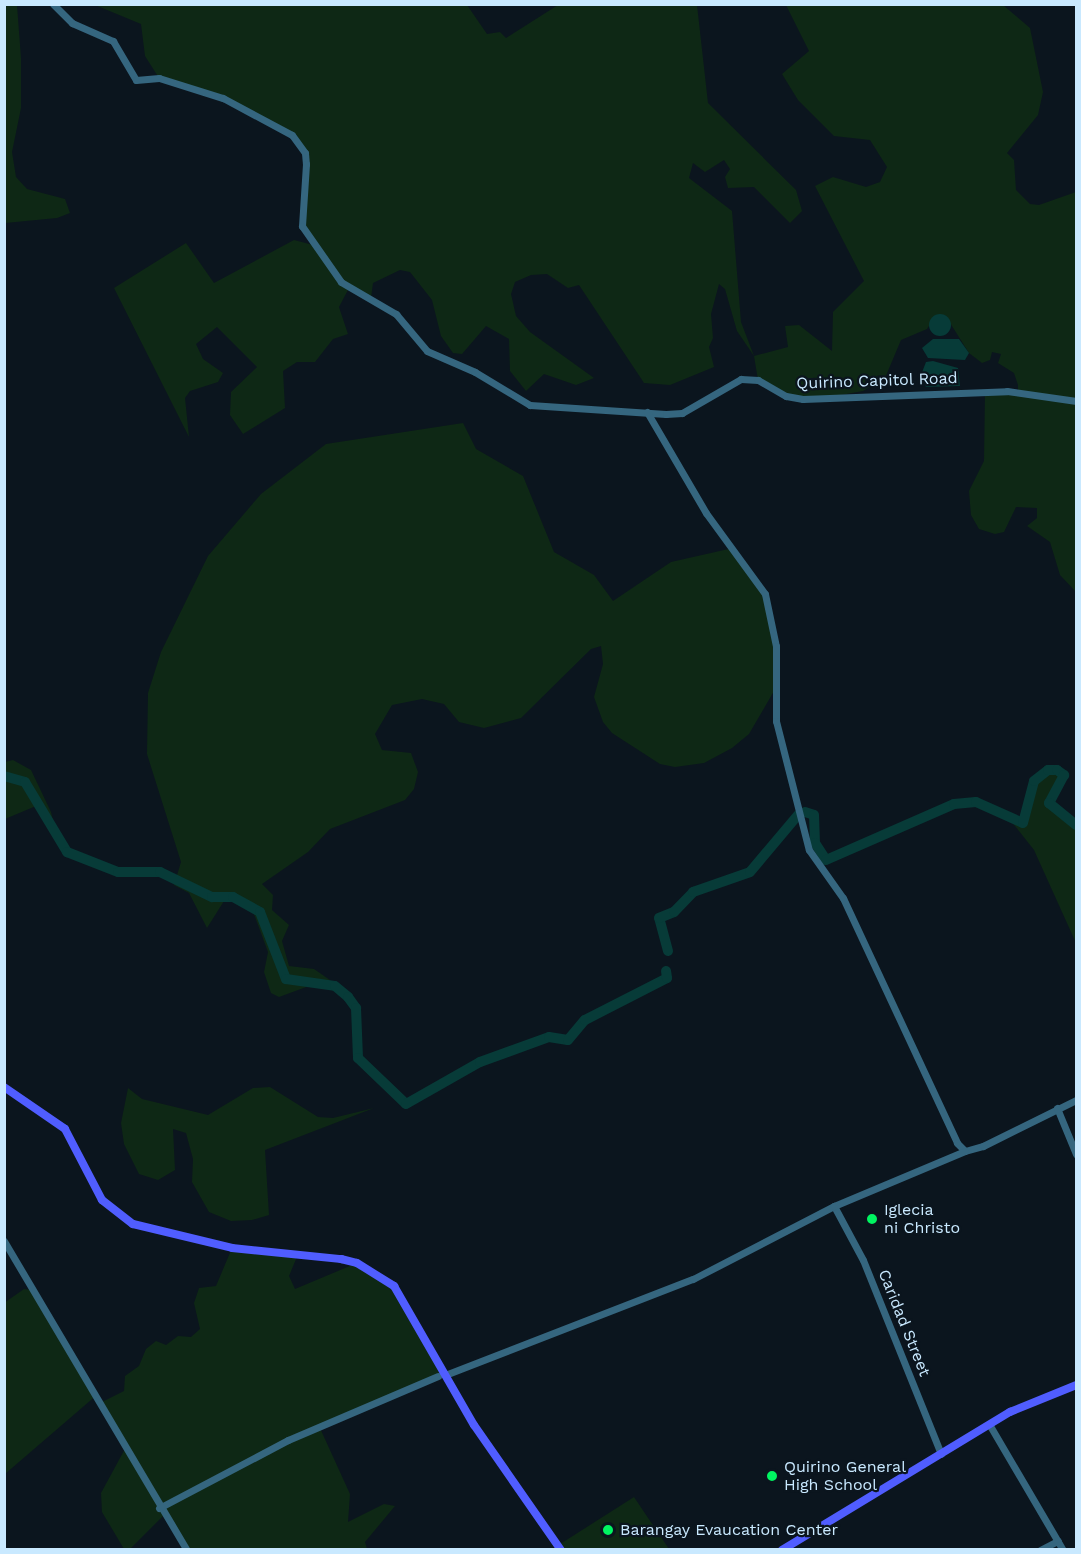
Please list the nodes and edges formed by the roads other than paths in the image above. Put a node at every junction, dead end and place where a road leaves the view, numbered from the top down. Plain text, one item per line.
1 (53, 4) edge
2 (1077, 402) edge
3 (647, 412) junction
4 (4, 1087) edge
5 (1077, 1100) edge
6 (1057, 1108) junction
7 (965, 1151) junction
8 (1077, 1154) edge
9 (834, 1206) junction
10 (4, 1240) edge
11 (441, 1375) junction
12 (1077, 1385) edge
13 (989, 1424) junction
14 (941, 1454) junction
15 (159, 1508) junction
16 (1058, 1541) junction
17 (186, 1550) edge
18 (561, 1550) edge
19 (782, 1550) edge
20 (1040, 1550) edge
21 (1063, 1550) edge

1 - 3 street, Quirino Capitol Road
2 - 3 street, Quirino Capitol Road
3 - 7 street
4 - 11 main road
5 - 6 street
6 - 7 street
6 - 8 street
7 - 9 street
9 - 11 street
9 - 14 street, Caridad Street
10 - 15 street
11 - 15 street
11 - 18 main road
12 - 13 main road
13 - 14 main road
13 - 16 street
14 - 19 main road
15 - 17 street
16 - 20 street
16 - 21 street

